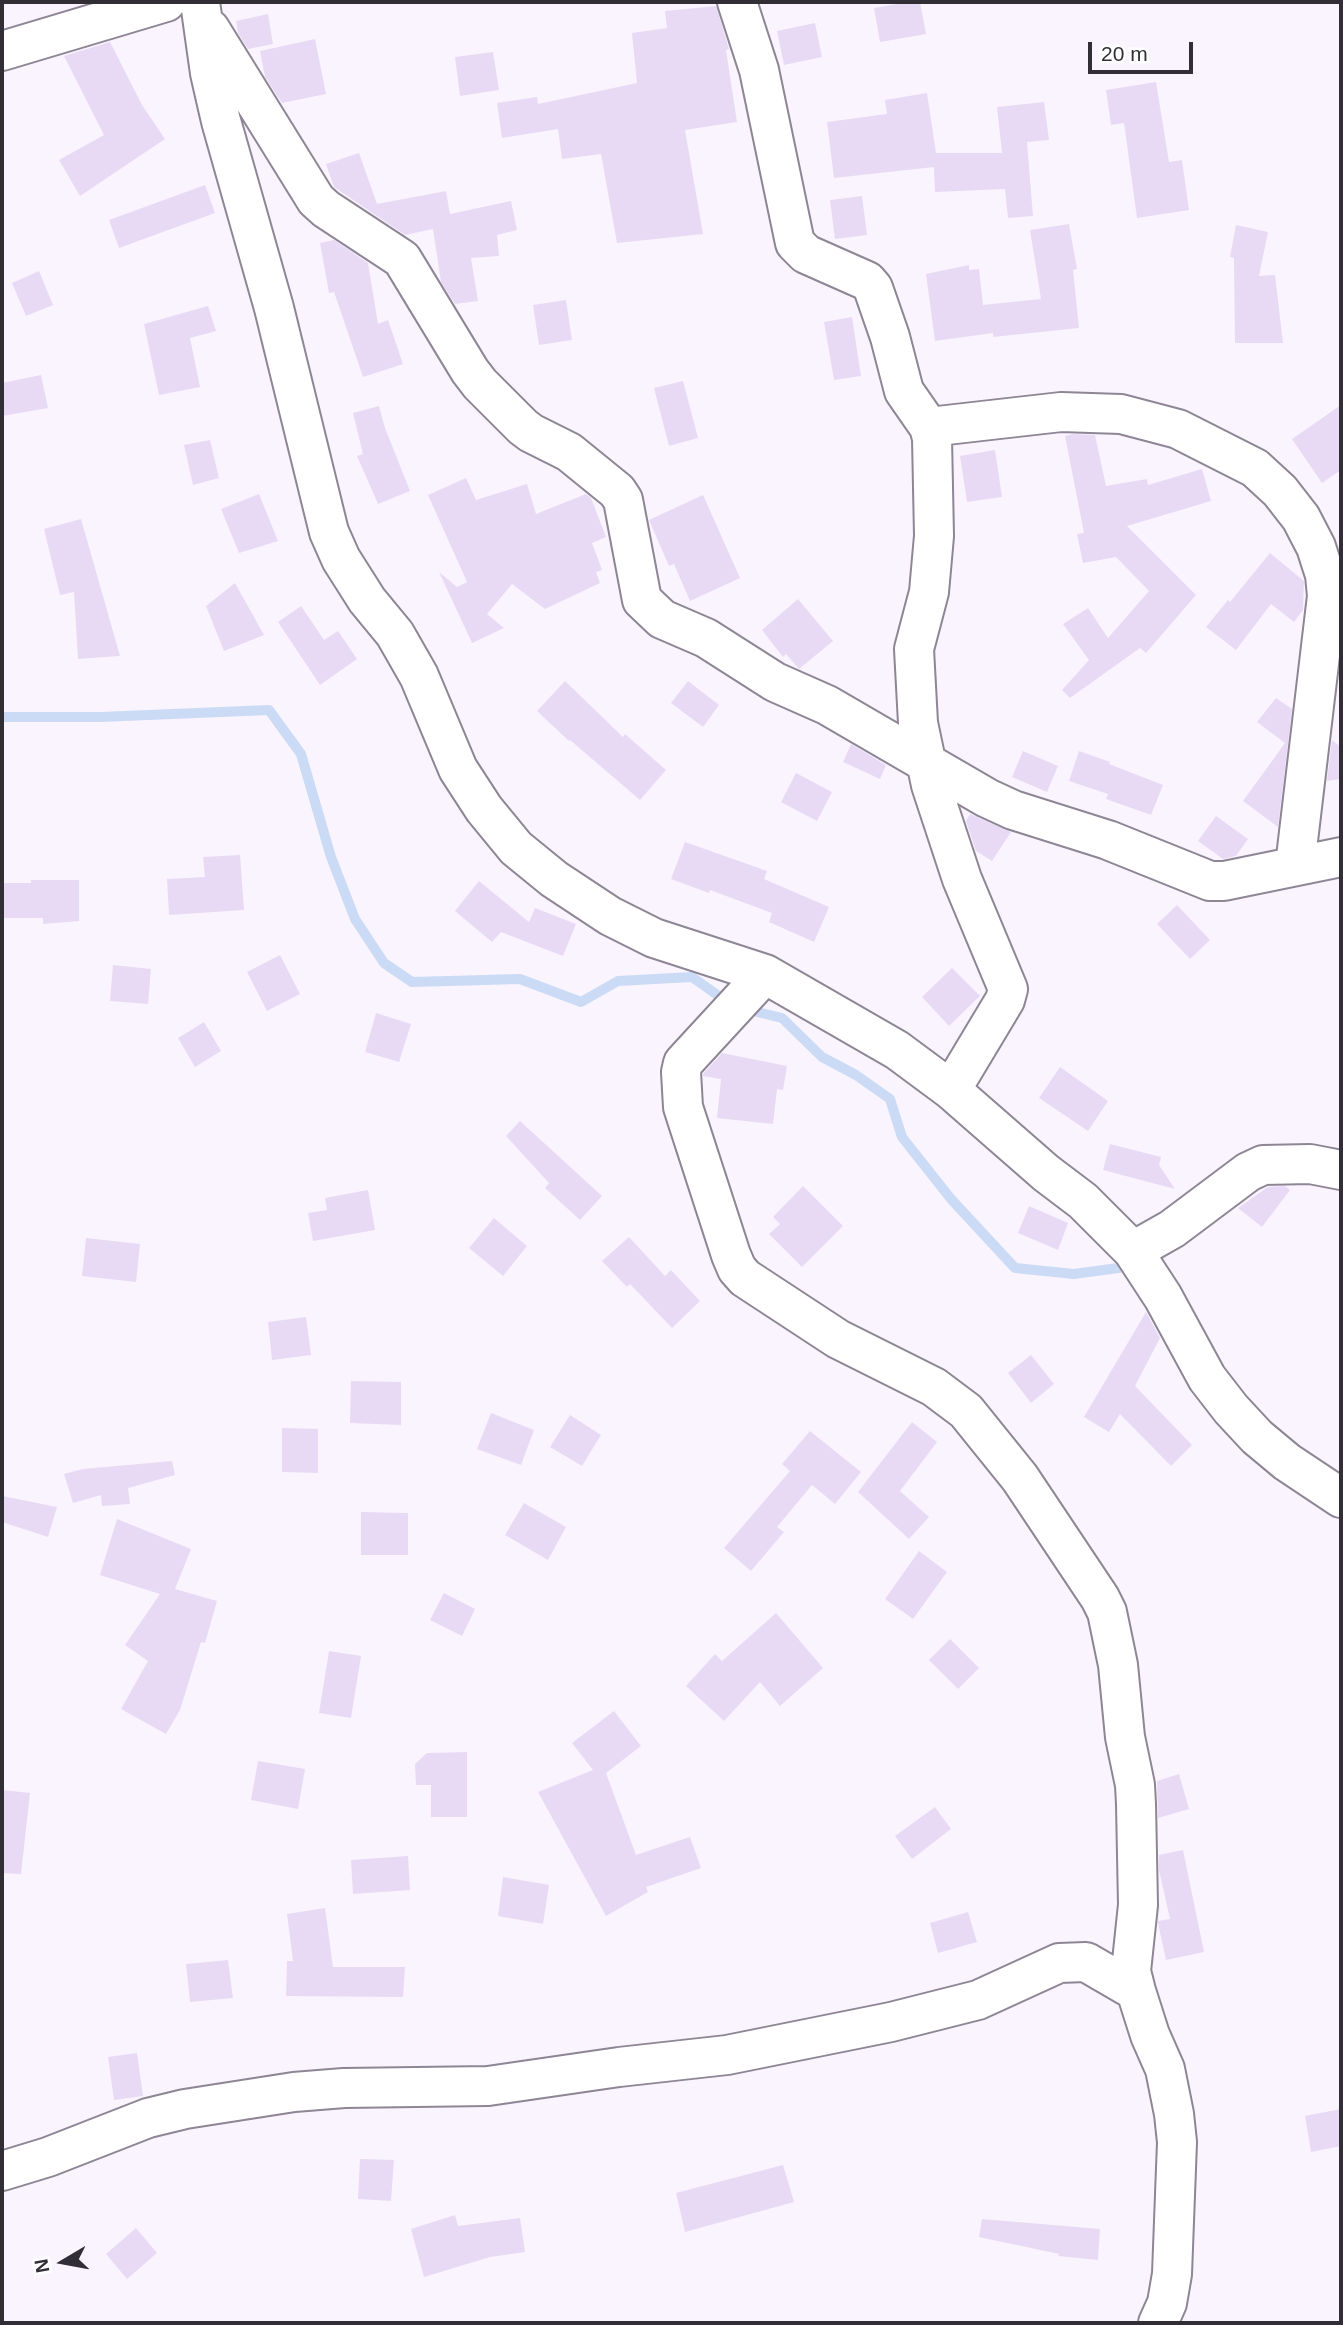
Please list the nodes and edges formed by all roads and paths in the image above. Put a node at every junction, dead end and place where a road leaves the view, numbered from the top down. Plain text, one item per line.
1 (166, 2) edge
2 (737, 2) edge
3 (201, 8) edge
4 (2, 51) edge
5 (929, 427) junction
6 (926, 762) junction
7 (1341, 857) edge
8 (1295, 866) junction
9 (765, 975) junction
10 (951, 1090) junction
11 (1341, 1170) edge
12 (1133, 1251) junction
13 (1341, 1499) edge
14 (1136, 1991) junction
15 (2, 2171) edge
16 (1158, 2323) edge

1 - 4 street
2 - 5 street
3 - 6 street
3 - 9 street
5 - 6 street
5 - 8 street
6 - 8 street
6 - 10 street
7 - 8 street
9 - 10 street
9 - 14 street
10 - 12 street
11 - 12 street
12 - 13 street
14 - 15 street
14 - 16 street

